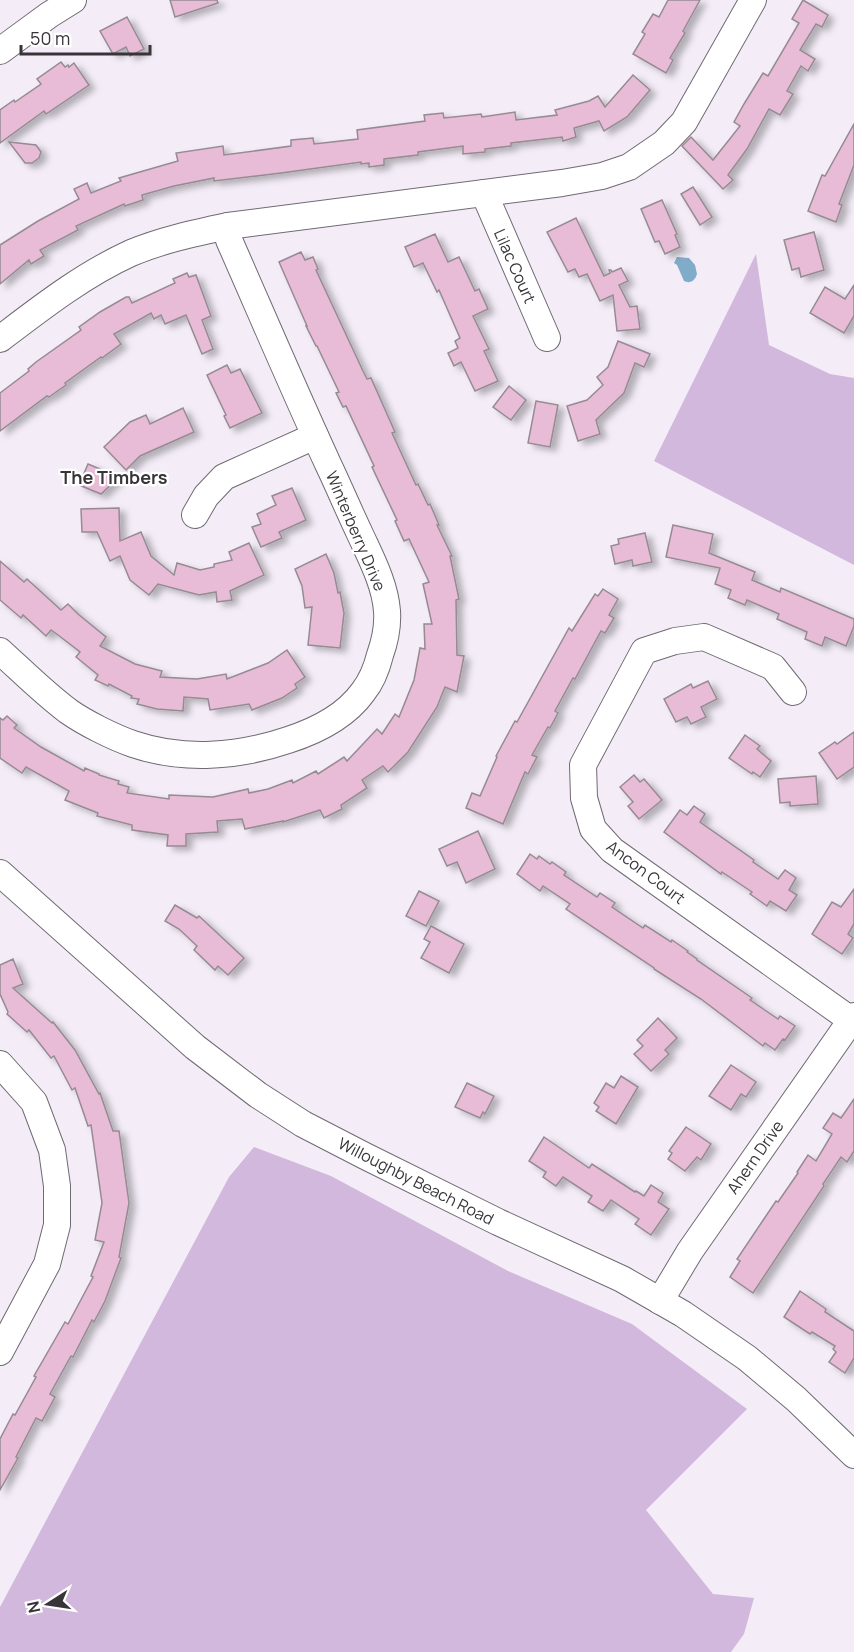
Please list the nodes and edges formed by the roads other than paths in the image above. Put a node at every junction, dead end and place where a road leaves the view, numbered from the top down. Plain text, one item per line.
1 (73, 0) edge
2 (753, 0) edge
3 (0, 51) edge
4 (484, 193) junction
5 (228, 226) junction
6 (547, 338) dead end
7 (0, 339) edge
8 (315, 436) junction
9 (195, 515) dead end
10 (0, 651) edge
11 (794, 692) dead end
12 (4, 885) edge
13 (853, 1018) edge
14 (0, 1064) edge
15 (660, 1300) junction
16 (0, 1352) edge
17 (854, 1455) edge

1 - 3 street
2 - 4 street
4 - 5 street
4 - 6 street, Lilac Court
5 - 7 street
5 - 8 street, Winterberry Drive
8 - 9 street
8 - 10 street, Winterberry Drive
11 - 13 street, Ancon Court
12 - 15 street, Willoughby Beach Road
13 - 15 street, Ahern Drive
14 - 16 street
15 - 17 street, Willoughby Beach Road

